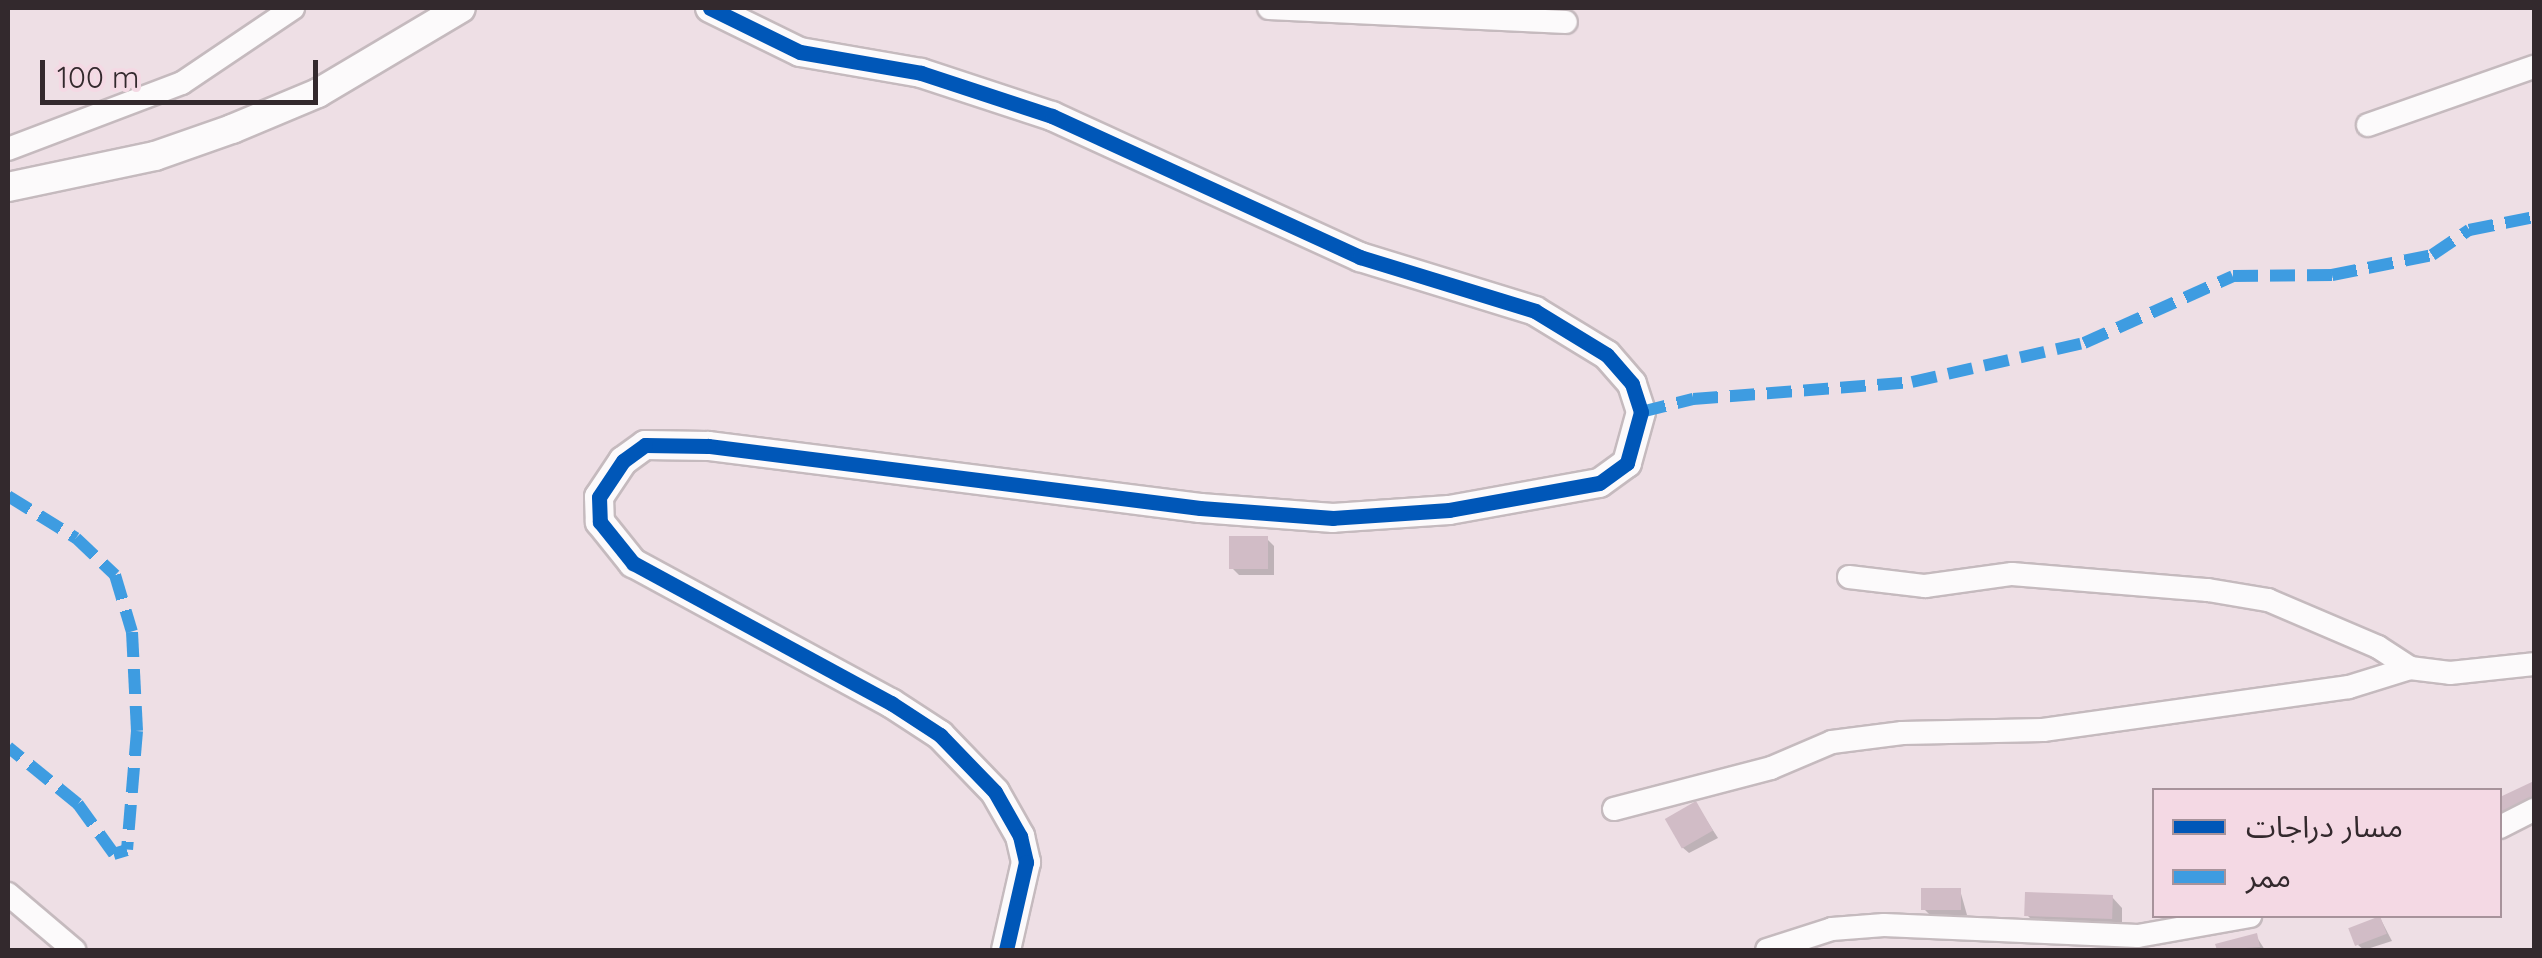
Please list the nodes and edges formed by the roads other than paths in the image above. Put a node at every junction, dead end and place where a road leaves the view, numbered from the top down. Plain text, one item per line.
1 (294, 8) edge
2 (462, 8) edge
3 (1269, 8) edge
4 (729, 9) edge
5 (1566, 22) dead end
6 (2534, 66) edge
7 (2368, 125) dead end
8 (8, 149) edge
9 (8, 187) edge
10 (1849, 577) dead end
11 (2534, 664) edge
12 (2410, 668) junction
13 (1614, 809) dead end
14 (2534, 810) edge
15 (2502, 826) edge
16 (8, 894) edge
17 (2239, 918) edge
18 (74, 950) edge
19 (1006, 950) edge
20 (1768, 950) edge

1 - 8 street
2 - 9 street
3 - 5 street
4 - 19 street
6 - 7 street
10 - 12 street
11 - 12 street
12 - 13 street
14 - 15 street
16 - 18 street
17 - 20 street

